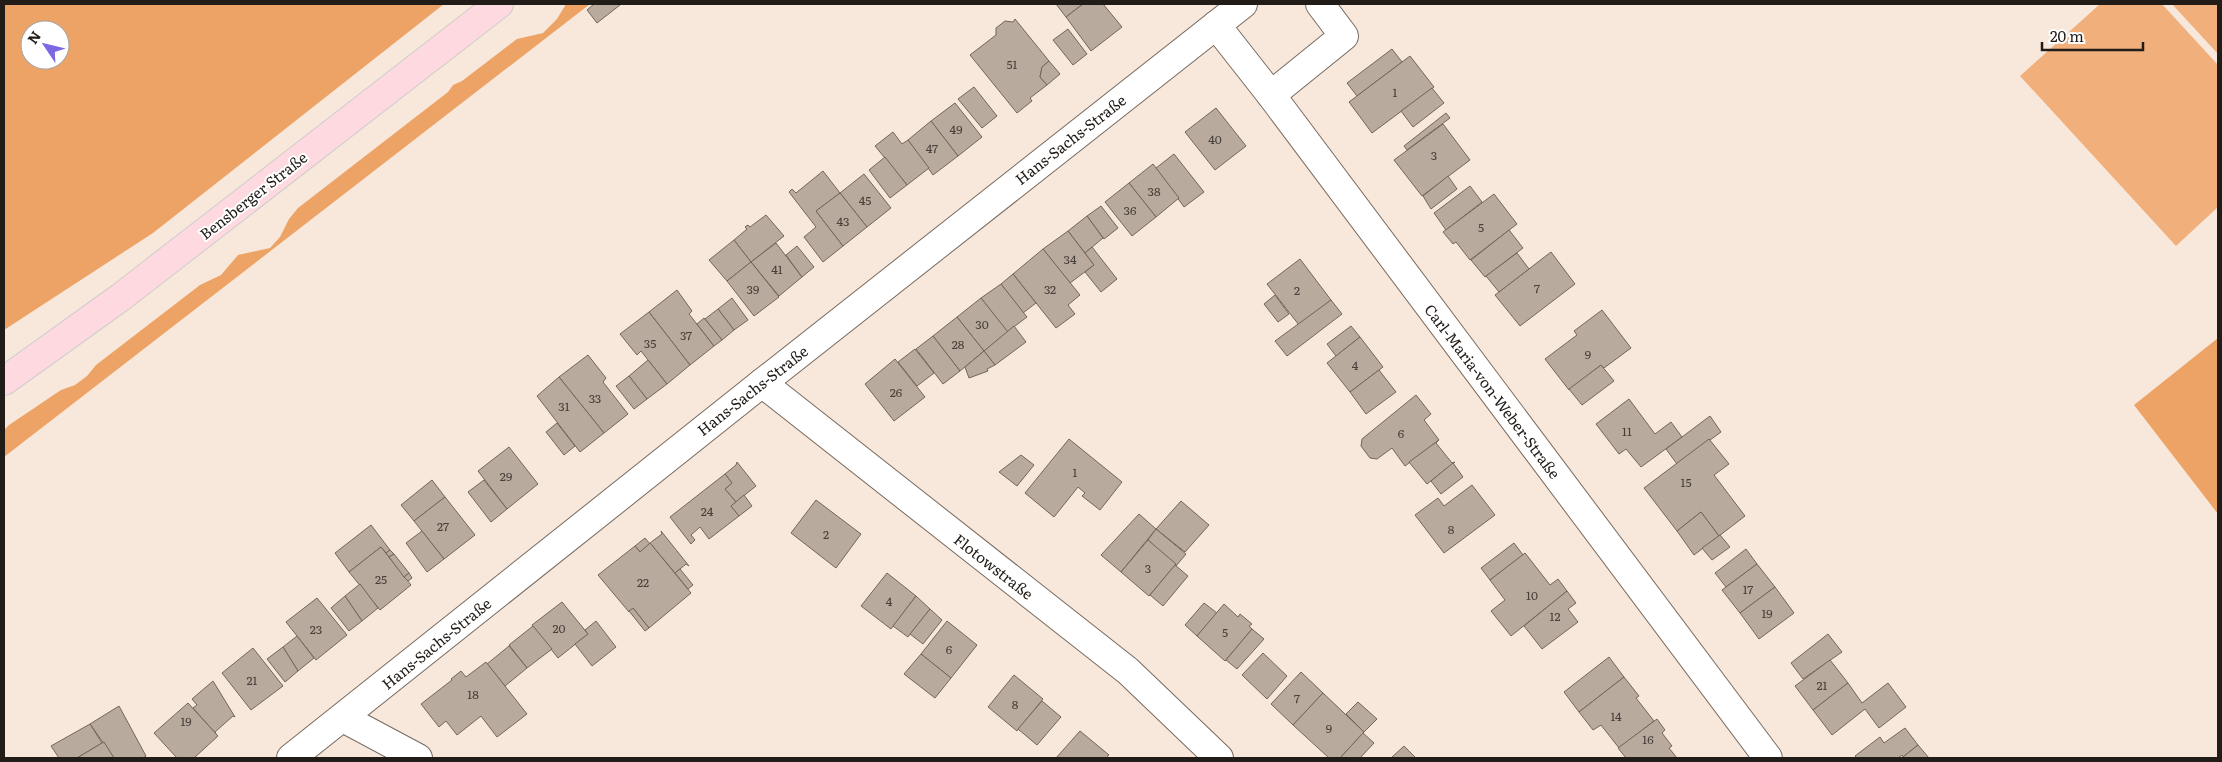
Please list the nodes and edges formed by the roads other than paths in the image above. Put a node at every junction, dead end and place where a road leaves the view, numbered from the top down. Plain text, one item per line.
1 (499, 4) edge
2 (1243, 4) edge
3 (1320, 4) edge
4 (1216, 25) junction
5 (1271, 95) junction
6 (4, 381) edge
7 (762, 382) junction
8 (343, 718) junction
9 (291, 758) edge
10 (418, 758) edge
11 (1219, 758) edge
12 (1768, 758) edge

1 - 6 main road, Bensberger Straße
2 - 4 street, Hans-Sachs-Straße
3 - 5 street
4 - 5 street, Carl-Maria-von-Weber-Straße
4 - 7 street, Hans-Sachs-Straße
5 - 12 street, Carl-Maria-von-Weber-Straße
7 - 8 street, Hans-Sachs-Straße
7 - 11 street, Flotowstraße
8 - 9 street, Hans-Sachs-Straße
8 - 10 street

